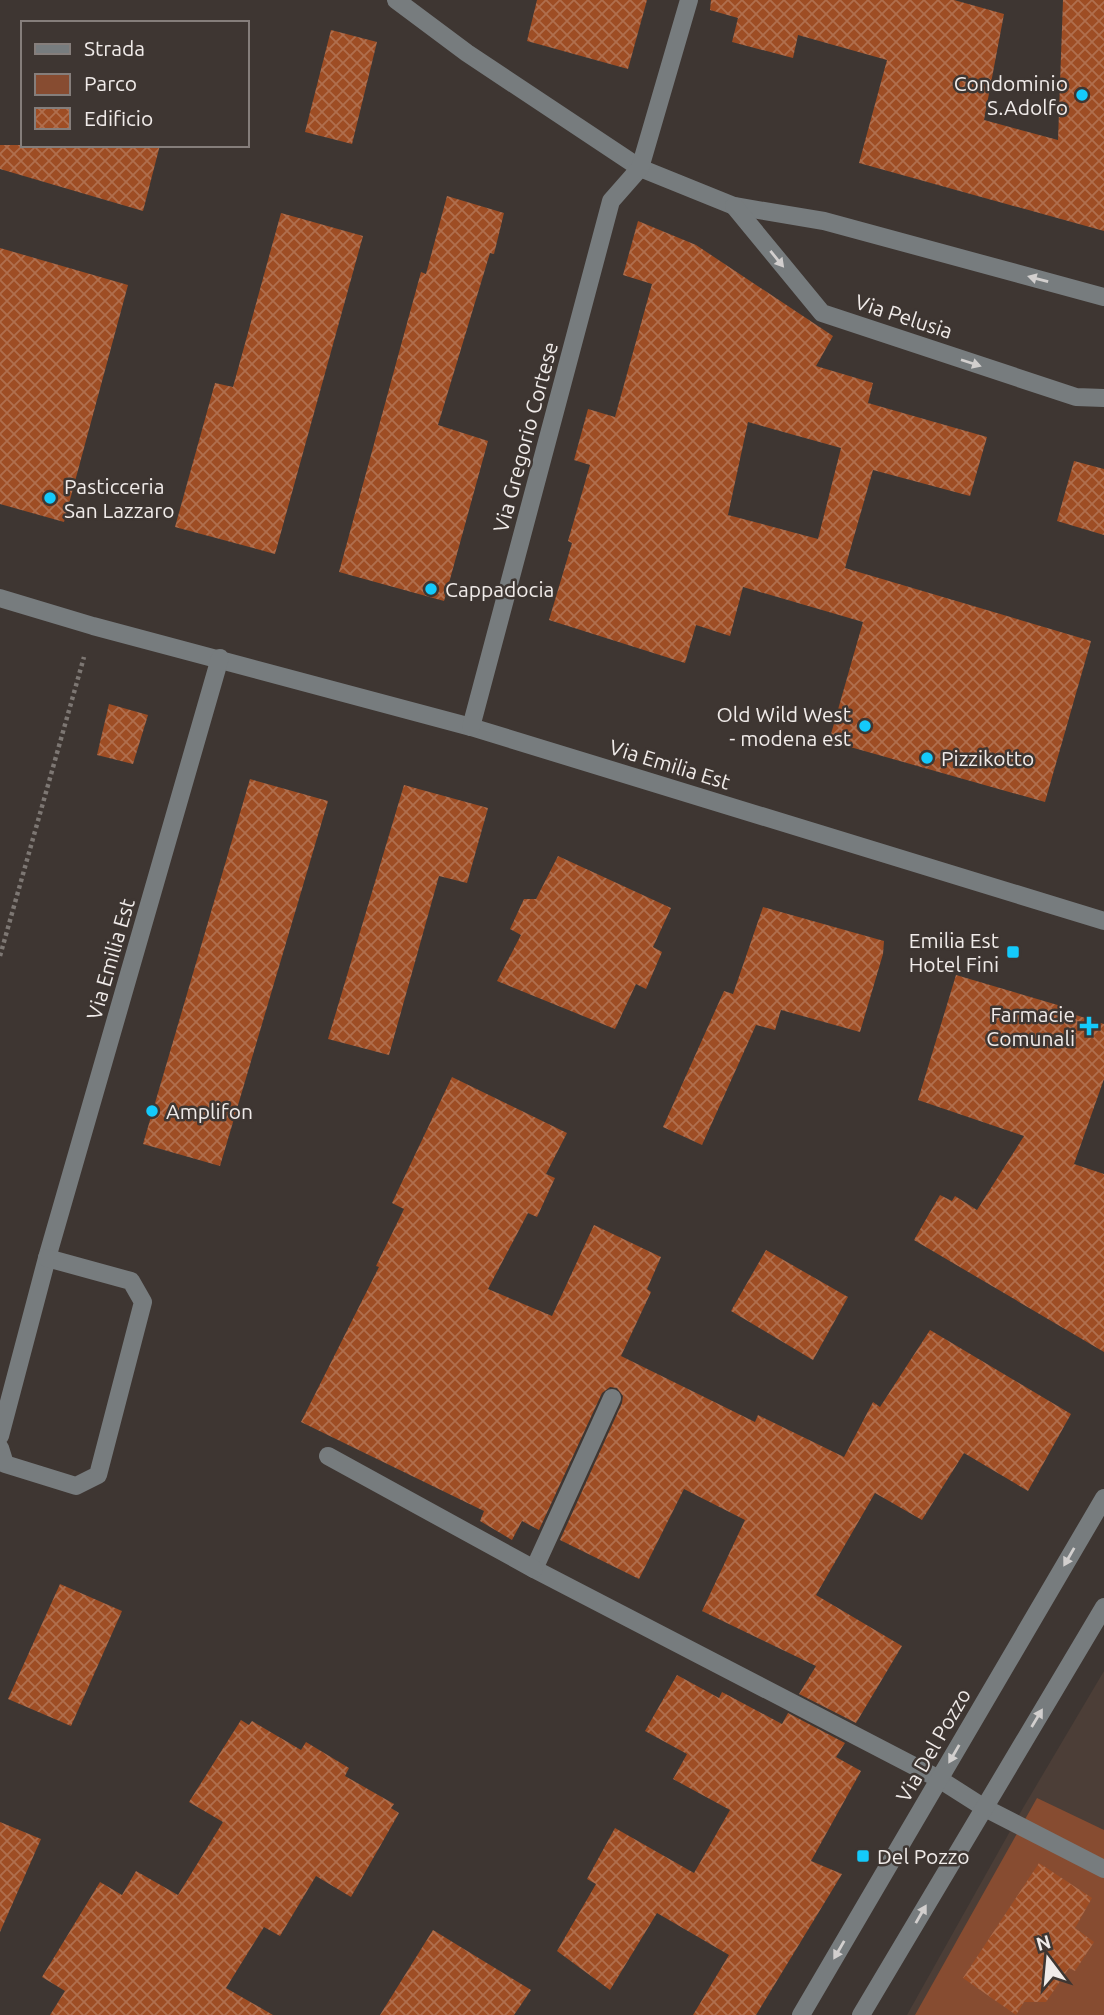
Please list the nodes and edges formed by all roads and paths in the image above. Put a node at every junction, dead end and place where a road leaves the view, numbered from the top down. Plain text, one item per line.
1 (396, 0) edge
2 (689, 0) edge
3 (640, 168) junction
4 (734, 206) junction
5 (1104, 297) edge
6 (1104, 398) edge
7 (0, 598) edge
8 (93, 626) junction
9 (220, 658) junction
10 (471, 727) junction
11 (1104, 921) edge
12 (0, 956) edge
13 (47, 1258) junction
14 (612, 1398) dead end
15 (0, 1436) edge
16 (0, 1448) edge
17 (328, 1456) dead end
18 (1104, 1499) edge
19 (534, 1569) junction
20 (1104, 1606) edge
21 (939, 1779) junction
22 (984, 1807) junction
23 (1104, 1869) edge
24 (801, 2015) edge
25 (861, 2015) edge

1 - 3 street, Via Pelusia
2 - 3 street
3 - 4 street, Via Pelusia
3 - 10 street, Via Gregorio Cortese
5 -> 4 street, Via Pelusia
4 -> 6 street, Via Pelusia
7 - 8 street, Via Emilia Est
8 - 9 street, Via Emilia Est
8 - 12 path
9 - 10 street, Via Emilia Est
9 - 13 street, Via Emilia Est
10 - 11 street, Via Emilia Est
13 - 15 street, Via Emilia Est
13 - 16 street
14 - 19 street
17 - 19 street, Via Del Pozzo
18 -> 21 street, Via Del Pozzo
19 - 21 street, Via Del Pozzo
22 -> 20 street
21 - 22 street, Via Del Pozzo
21 -> 24 street, Via Del Pozzo
22 - 23 street, Via Del Pozzo
25 -> 22 street

